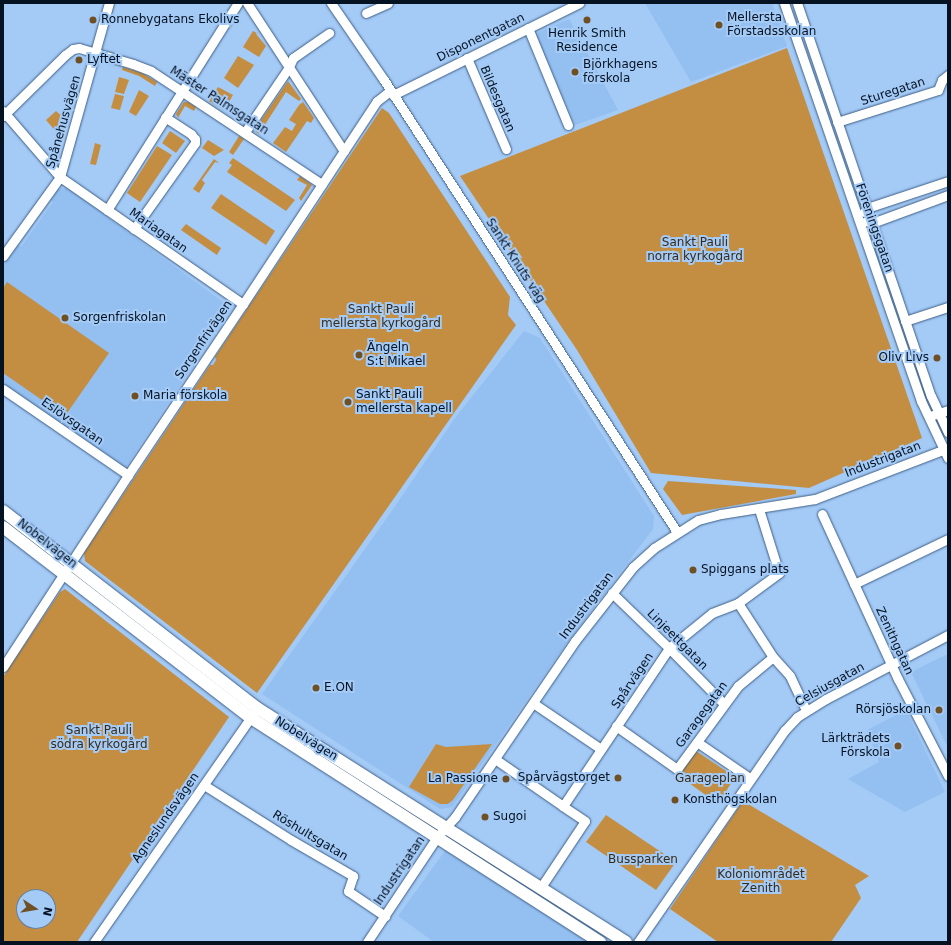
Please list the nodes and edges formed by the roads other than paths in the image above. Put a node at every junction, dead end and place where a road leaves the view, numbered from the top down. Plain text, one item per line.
1 (109, 3) edge
2 (238, 3) edge
3 (247, 3) edge
4 (331, 3) edge
5 (388, 3) edge
6 (579, 3) edge
7 (784, 3) edge
8 (798, 3) edge
9 (366, 13) dead end
10 (528, 28) junction
11 (329, 33) dead end
12 (96, 52) junction
13 (467, 58) junction
14 (289, 67) junction
15 (948, 75) edge
16 (180, 91) junction
17 (392, 93) junction
18 (4, 114) edge
19 (165, 116) junction
20 (837, 122) junction
21 (568, 125) dead end
22 (245, 132) junction
23 (506, 149) dead end
24 (344, 151) junction
25 (60, 178) junction
26 (948, 181) edge
27 (322, 184) junction
28 (948, 195) edge
29 (867, 208) junction
30 (107, 210) junction
31 (858, 220) junction
32 (872, 222) junction
33 (134, 230) junction
34 (3, 256) edge
35 (243, 304) junction
36 (948, 307) edge
37 (905, 321) junction
38 (3, 389) edge
39 (948, 410) edge
40 (939, 413) junction
41 (928, 417) junction
42 (948, 432) edge
43 (946, 448) edge
44 (948, 458) edge
45 (128, 475) junction
46 (759, 509) junction
47 (3, 511) edge
48 (822, 514) dead end
49 (3, 527) edge
50 (677, 532) junction
51 (948, 539) edge
52 (70, 563) junction
53 (63, 573) junction
54 (854, 584) junction
55 (612, 593) junction
56 (738, 604) junction
57 (948, 635) edge
58 (669, 648) junction
59 (7, 653) edge
60 (773, 657) junction
61 (892, 664) junction
62 (3, 667) edge
63 (533, 703) junction
64 (724, 704) junction
65 (806, 710) junction
66 (254, 713) junction
67 (616, 726) junction
68 (697, 742) junction
69 (601, 749) junction
70 (495, 759) junction
71 (948, 776) edge
72 (751, 779) junction
73 (204, 785) junction
74 (563, 806) junction
75 (447, 827) junction
76 (437, 837) junction
77 (541, 887) junction
78 (385, 916) junction
79 (94, 942) edge
80 (367, 942) edge
81 (600, 942) edge
82 (626, 942) edge
83 (638, 942) edge

1 - 12 street, Spånehusvägen
2 - 16 street
3 - 14 street
4 - 17 street, Sankt Knuts väg
5 - 9 street
6 - 10 street, Disponentgatan
7 - 31 street, Föreningsgatan
8 - 20 street, Föreningsgatan
10 - 13 street, Disponentgatan
10 - 21 street
11 - 14 street
12 - 16 street, Mäster Palmsgatan
12 - 18 street, Mäster Palmsgatan
12 - 25 street, Spånehusvägen
13 - 17 street, Disponentgatan
13 - 23 street, Bildesgatan
14 - 22 street
14 - 24 street
15 - 20 street, Sturegatan
16 - 19 street
16 - 22 street, Mäster Palmsgatan
17 - 24 street, Sorgenfrivägen
17 - 50 street, Sankt Knuts väg
18 - 25 street, Mariagatan
19 - 30 street
19 - 33 street
20 - 29 street, Föreningsgatan
22 - 27 street, Mäster Palmsgatan
24 - 27 street, Sorgenfrivägen
25 - 30 street, Mariagatan
25 - 34 street, Spånehusvägen
26 - 29 street
27 - 35 street, Sorgenfrivägen
28 - 32 street
29 - 31 street
29 - 32 street, Föreningsgatan
30 - 33 street, Mariagatan
31 - 32 street
31 - 41 street, Föreningsgatan
32 - 37 street, Föreningsgatan
33 - 35 street, Mariagatan
35 - 45 street, Sorgenfrivägen
36 - 37 street
37 - 40 street, Föreningsgatan
38 - 45 street, Eslövsgatan
39 - 40 street
40 - 41 street
40 - 42 street, Föreningsgatan
41 - 43 street, Föreningsgatan
43 - 44 street, Föreningsgatan
43 - 46 street, Industrigatan
45 - 52 street, Sorgenfrivägen
46 - 50 street, Industrigatan
46 - 56 street, Spårvägen
47 - 52 main road, Nobelvägen
48 - 54 street, Zenithgatan
49 - 53 main road, Nobelvägen
50 - 55 street, Industrigatan
51 - 54 street
52 - 53 street, Sorgenfrivägen
52 - 66 main road, Nobelvägen
53 - 59 street, Sorgenfrivägen
53 - 66 main road, Nobelvägen
54 - 61 street, Zenithgatan
55 - 58 street, Linjeettgatan
55 - 63 street, Industrigatan
56 - 58 street, Spårvägen
56 - 60 street
57 - 61 street, Celsiusgatan
58 - 64 street, Linjeettgatan
58 - 67 street, Spårvägen
59 - 62 street, Sorgenfrivägen
60 - 64 street, Garagegatan
60 - 65 street
61 - 65 street, Celsiusgatan
61 - 71 street, Zenithgatan
63 - 69 street
63 - 70 street, Industrigatan
64 - 68 street, Garagegatan
65 - 72 street, Celsiusgatan
66 - 73 street, Agneslundsvägen
66 - 75 main road, Nobelvägen
66 - 76 main road, Nobelvägen
67 - 68 street, Garagegatan
67 - 69 street, Spårvägen
68 - 72 street
69 - 74 street, Spårvägen
70 - 74 street
70 - 75 street, Industrigatan
72 - 83 street, Celsiusgatan
73 - 78 street, Röshultsgatan
73 - 79 street, Agneslundsvägen
74 - 77 street
75 - 76 street, Industrigatan
75 - 77 main road, Nobelvägen
76 - 78 street, Industrigatan
76 - 81 main road, Nobelvägen
77 - 82 main road, Nobelvägen
78 - 80 street, Industrigatan

